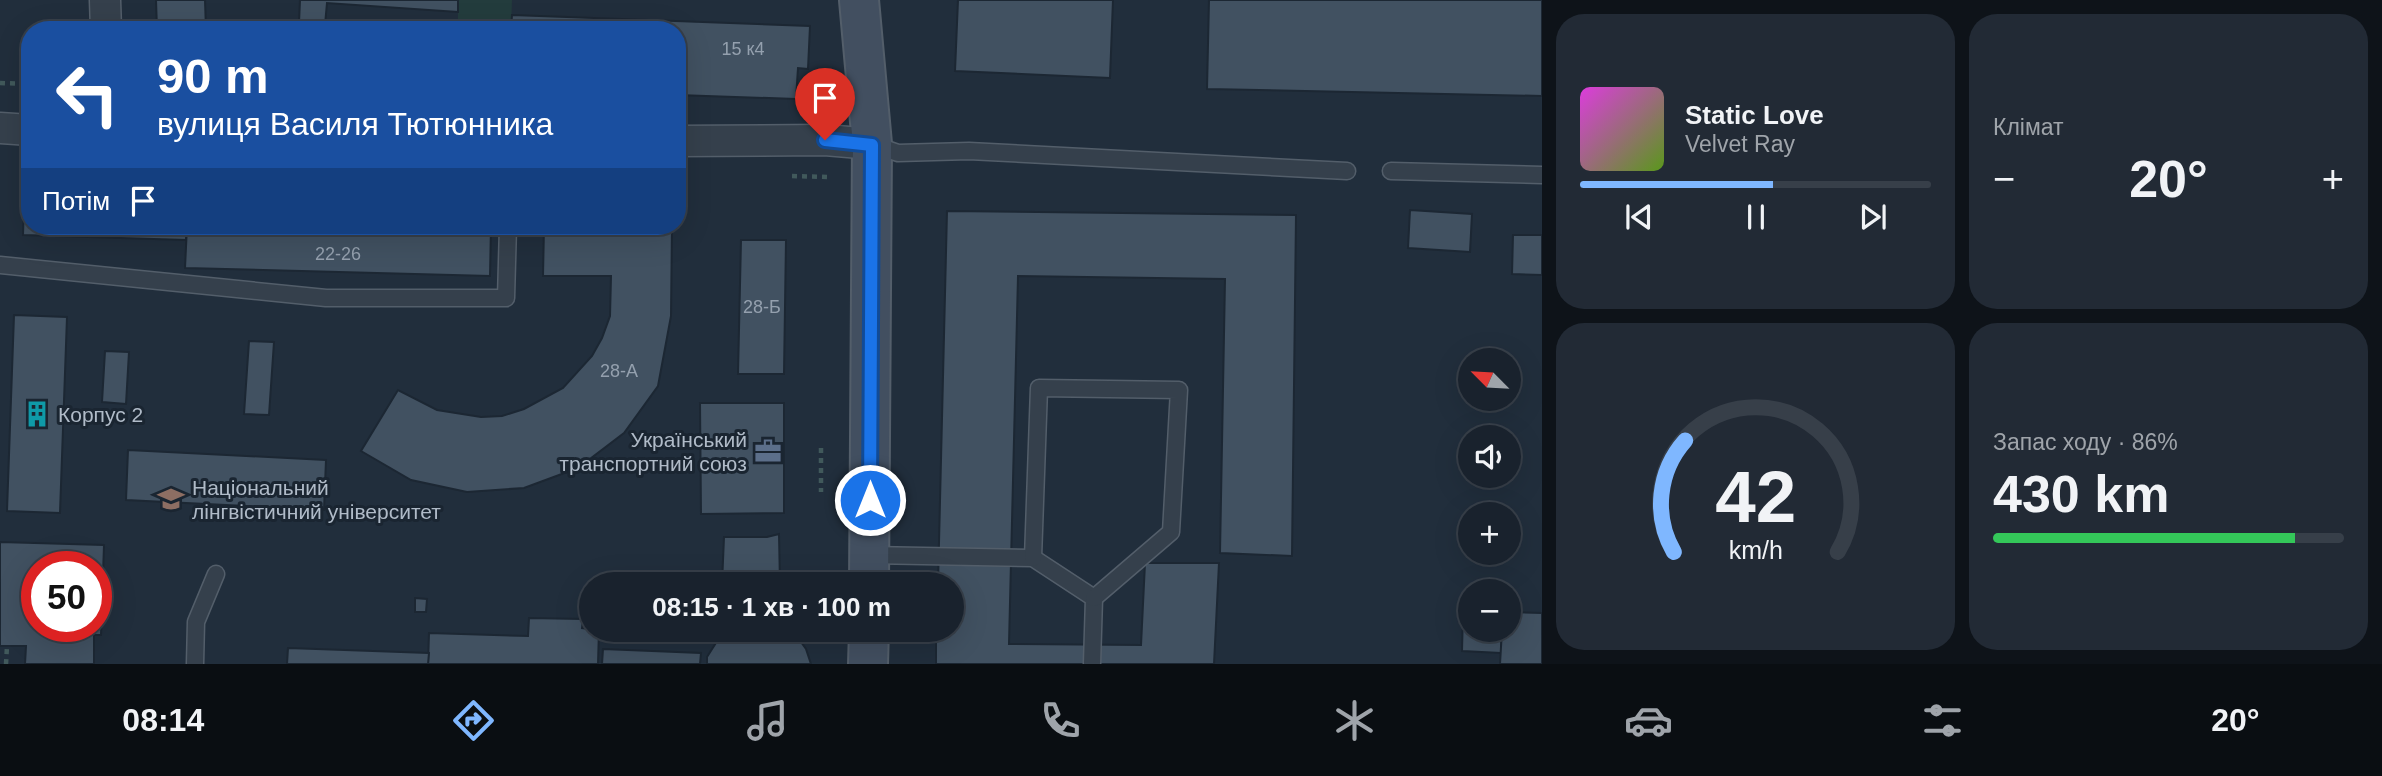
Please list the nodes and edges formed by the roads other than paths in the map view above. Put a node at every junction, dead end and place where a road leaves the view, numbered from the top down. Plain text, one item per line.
1 (105, 0) edge
2 (859, 0) edge
3 (106, 21) edge
4 (0, 128) edge
5 (21, 129) edge
6 (686, 141) edge
7 (872, 145) junction
8 (1346, 171) dead end
9 (1391, 171) dead end
10 (1542, 175) edge
11 (508, 235) edge
12 (0, 265) edge
13 (1033, 558) junction
14 (869, 570) edge
15 (216, 575) dead end
16 (1094, 598) junction
17 (869, 642) edge
18 (195, 664) edge
19 (868, 664) edge
20 (1093, 664) edge

1 - 3 street
2 - 7 main road
4 - 5 street
6 - 7 street
7 - 8 lane
7 - 14 main road
9 - 10 lane
11 - 12 lane
13 - 14 lane
13 - 16 lane
13 - 16 lane
15 - 18 lane
16 - 20 lane
17 - 19 main road

